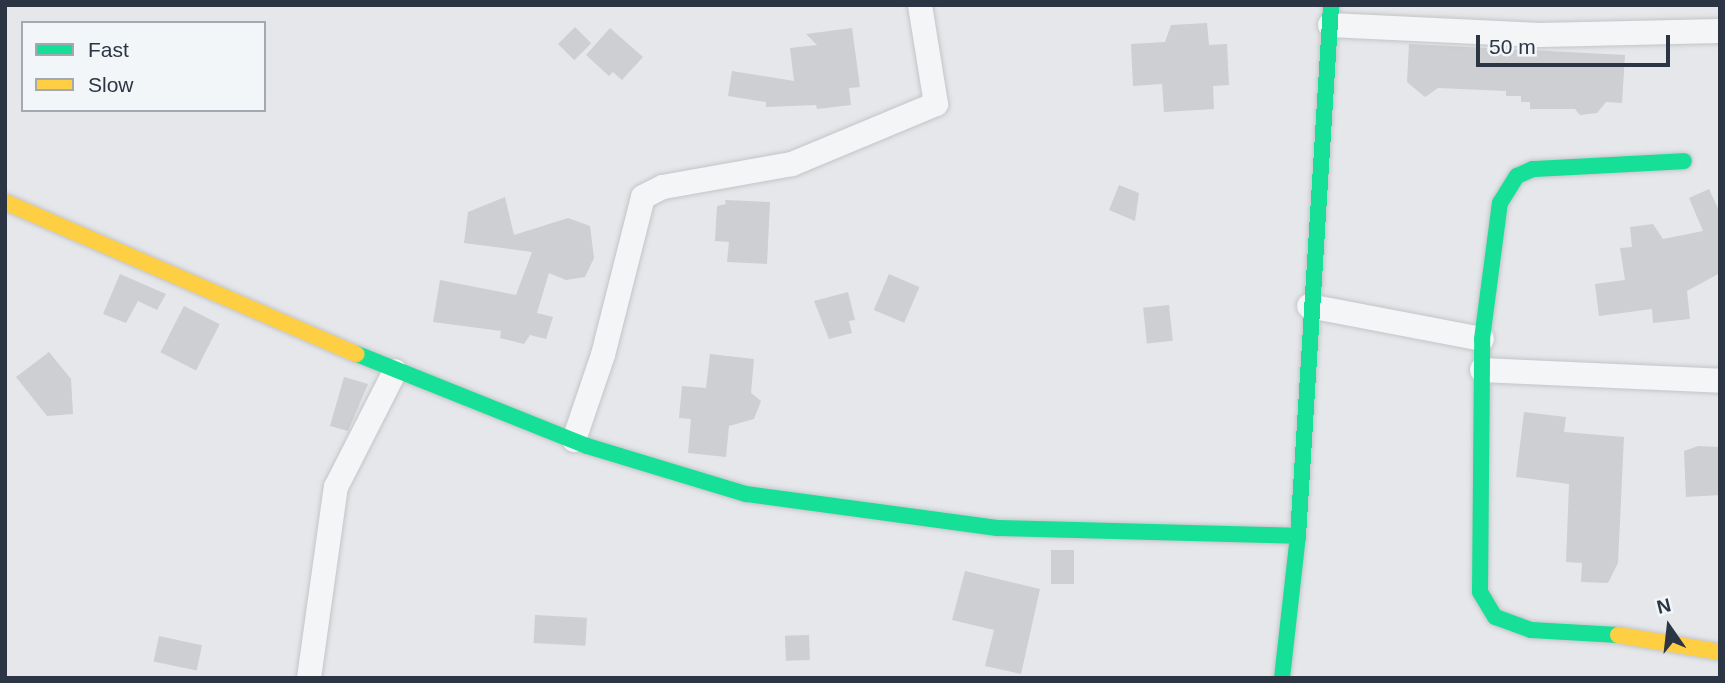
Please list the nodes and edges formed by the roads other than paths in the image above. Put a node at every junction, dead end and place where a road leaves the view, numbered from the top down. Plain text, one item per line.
1 (920, 5) edge
2 (1331, 15) edge
3 (1720, 31) edge
4 (1684, 162) dead end
5 (5, 202) edge
6 (1309, 306) junction
7 (1482, 339) junction
8 (395, 370) junction
9 (1482, 370) junction
10 (1720, 381) edge
11 (574, 440) junction
12 (1298, 536) junction
13 (1720, 652) edge
14 (309, 678) edge
15 (1282, 678) edge

1 - 11 street
2 - 3 street
2 - 6 street
4 - 7 street
5 - 8 street
6 - 7 street
6 - 12 street
7 - 9 street
8 - 11 street
8 - 14 street
9 - 10 street
9 - 13 street
11 - 12 street
12 - 15 street

